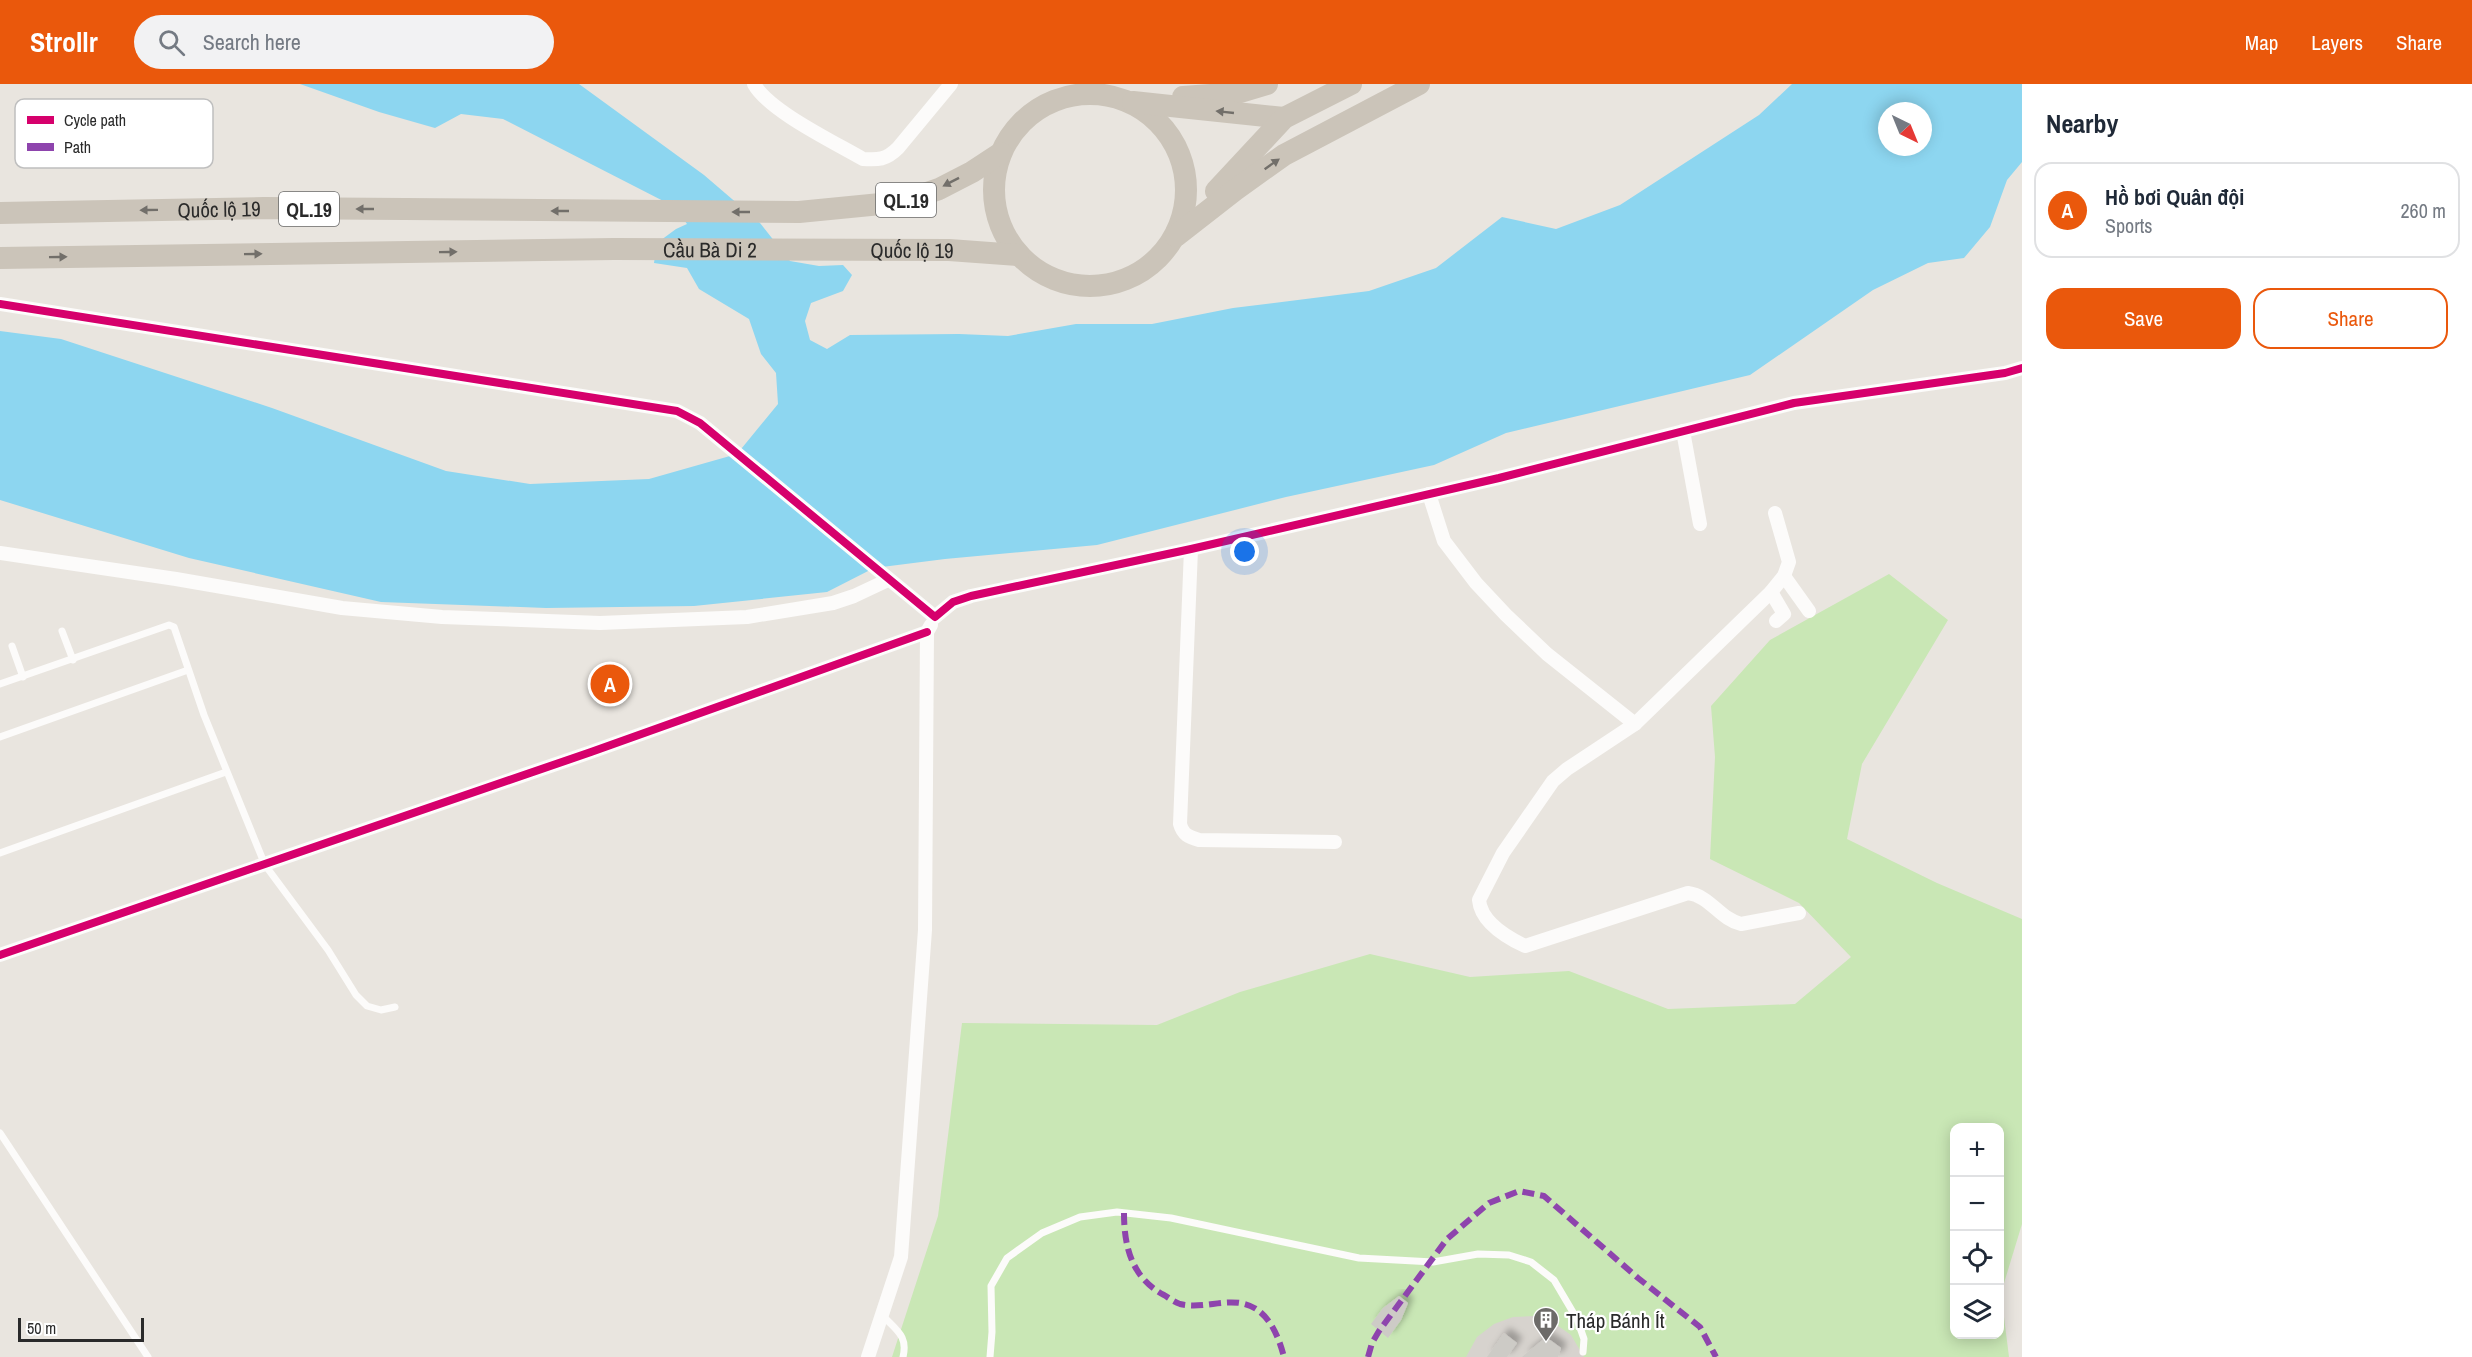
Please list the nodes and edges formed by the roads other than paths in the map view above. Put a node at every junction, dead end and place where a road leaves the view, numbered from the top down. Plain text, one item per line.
1 (754, 84) edge
2 (951, 84) edge
3 (1267, 84) edge
4 (1352, 84) edge
5 (1419, 84) edge
6 (1129, 102) junction
7 (1284, 118) junction
8 (1001, 153) junction
9 (619, 211) joint
10 (0, 213) edge
11 (1174, 237) junction
12 (806, 249) joint
13 (1018, 255) junction
14 (0, 258) edge
15 (0, 304) edge
16 (2022, 368) edge
17 (1683, 431) junction
18 (1430, 494) junction
19 (1775, 513) dead end
20 (1700, 524) dead end
21 (1191, 549) junction
22 (0, 553) edge
23 (1784, 576) junction
24 (888, 580) junction
25 (1772, 592) junction
26 (1809, 611) dead end
27 (935, 617) junction
28 (1776, 621) dead end
29 (62, 631) dead end
30 (927, 632) junction
31 (12, 646) dead end
32 (73, 660) junction
33 (188, 670) junction
34 (23, 677) junction
35 (0, 684) edge
36 (1635, 724) junction
37 (0, 736) edge
38 (226, 772) junction
39 (1335, 842) dead end
40 (0, 853) edge
41 (265, 865) junction
42 (1799, 913) dead end
43 (0, 955) edge
44 (395, 1007) dead end
45 (0, 1133) edge
46 (884, 1316) junction
47 (1583, 1352) dead end
48 (148, 1357) edge
49 (868, 1357) edge
50 (903, 1357) edge
51 (990, 1357) edge

1 - 2 street
3 - 6 highway
4 - 7 highway
11 -> 5 highway
7 -> 6 highway
6 - 8 highway
6 - 11 highway
7 - 11 highway
8 -> 9 highway, Cầu Bà Di 2 / QL.19
8 - 13 highway
9 -> 10 highway, Quốc lộ 19 / QL.19
11 - 13 highway
12 - 13 highway, Quốc lộ 19 / QL.19
14 -> 12 highway, Cầu Bà Di 2 / QL.19
15 - 24 street
16 - 17 street
17 - 18 street
17 - 20 street
18 - 21 street
18 - 36 street
19 - 23 street
21 - 27 street
21 - 39 street
22 - 24 street
23 - 25 street
23 - 26 street
24 - 27 street
25 - 28 street
25 - 36 street
27 - 30 street
29 - 32 lane
30 - 41 street
30 - 46 street
31 - 34 lane
32 - 33 lane
32 - 34 lane
33 - 37 lane
33 - 38 lane
34 - 35 lane
36 - 42 street
38 - 40 lane
38 - 41 lane
41 - 43 street
41 - 44 lane
45 - 48 lane
46 - 49 street
46 - 50 lane
47 - 51 lane

